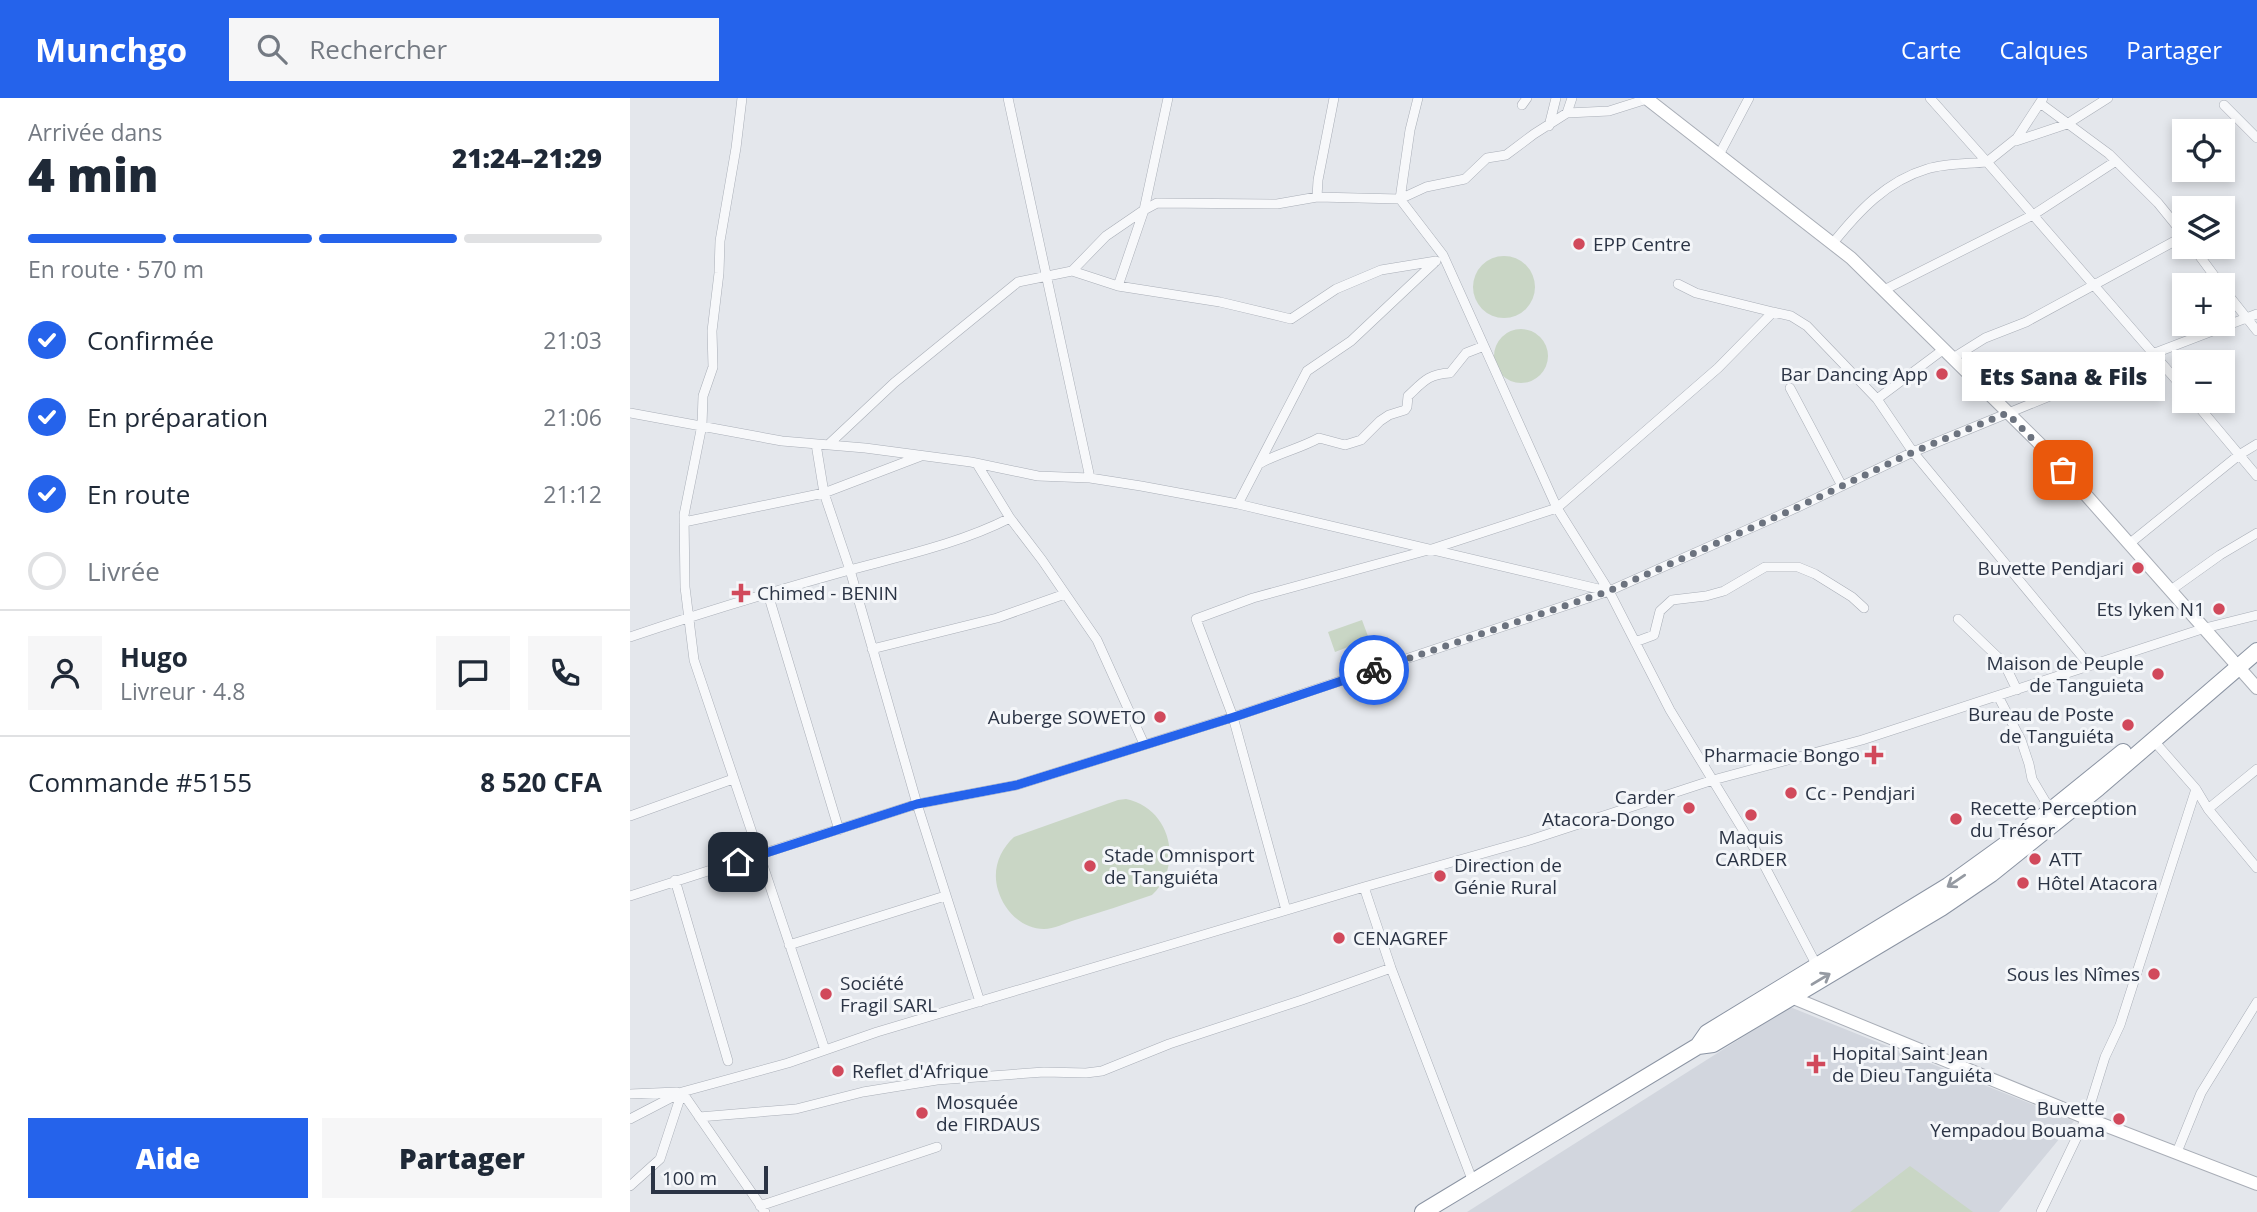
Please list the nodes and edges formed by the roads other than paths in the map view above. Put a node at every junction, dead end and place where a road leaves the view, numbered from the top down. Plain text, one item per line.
1 (742, 98) edge
2 (1008, 98) edge
3 (1168, 98) edge
4 (1334, 98) edge
5 (1418, 98) edge
6 (1556, 98) edge
7 (1572, 98) edge
8 (1749, 98) edge
9 (1930, 98) edge
10 (2108, 98) edge
11 (1647, 99) edge
12 (2041, 101) edge
13 (2224, 105) dead end
14 (1567, 113) junction
15 (2067, 124) junction
16 (1549, 126) junction
17 (2257, 138) edge
18 (2014, 142) junction
19 (1719, 155) junction
20 (2116, 161) junction
21 (1987, 162) junction
22 (1317, 197) junction
23 (1400, 199) junction
24 (1144, 210) junction
25 (2033, 215) junction
26 (2172, 220) edge
27 (1833, 243) junction
28 (2172, 243) edge
29 (1440, 258) junction
30 (1072, 271) junction
31 (1046, 275) junction
32 (1678, 284) dead end
33 (2096, 285) junction
34 (1118, 286) junction
35 (1884, 290) junction
36 (2235, 303) edge
37 (1773, 312) junction
38 (2257, 314) edge
39 (2246, 318) junction
40 (2257, 331) edge
41 (1484, 346) junction
42 (2155, 353) junction
43 (1948, 354) junction
44 (2172, 374) edge
45 (1790, 388) dead end
46 (1877, 399) junction
47 (630, 413) edge
48 (2007, 413) junction
49 (2204, 413) edge
50 (702, 425) junction
51 (2257, 443) edge
52 (816, 444) junction
53 (828, 445) junction
54 (1913, 452) junction
55 (2239, 455) junction
56 (923, 456) junction
57 (978, 464) junction
58 (1258, 464) junction
59 (2257, 476) edge
60 (1090, 478) junction
61 (1842, 486) junction
62 (824, 493) junction
63 (1238, 504) junction
64 (1557, 508) junction
65 (1010, 519) junction
66 (684, 522) junction
67 (2257, 533) edge
68 (2129, 544) junction
69 (1432, 549) junction
70 (850, 570) junction
71 (2171, 590) junction
72 (1609, 591) junction
73 (768, 594) junction
74 (1065, 594) junction
75 (1864, 608) dead end
76 (2257, 615) edge
77 (689, 617) junction
78 (1958, 619) dead end
79 (2205, 628) junction
80 (630, 637) edge
81 (2257, 639) edge
82 (1635, 642) junction
83 (872, 649) junction
84 (2257, 651) edge
85 (2235, 664) junction
86 (2090, 667) junction
87 (2257, 688) edge
88 (2017, 690) junction
89 (1998, 696) junction
90 (1234, 717) junction
91 (2154, 741) junction
92 (1144, 744) junction
93 (2257, 769) edge
94 (733, 779) junction
95 (1713, 780) junction
96 (2196, 789) junction
97 (917, 804) junction
98 (2208, 809) junction
99 (2051, 811) junction
100 (630, 816) edge
101 (839, 830) junction
102 (758, 856) junction
103 (1987, 868) junction
104 (2257, 868) edge
105 (675, 880) junction
106 (1364, 887) junction
107 (630, 896) edge
108 (945, 896) junction
109 (1286, 910) junction
110 (789, 945) junction
111 (1817, 966) junction
112 (1391, 968) junction
113 (1788, 991) junction
114 (980, 1002) junction
115 (2257, 1002) edge
116 (825, 1050) junction
117 (728, 1061) dead end
118 (682, 1092) junction
119 (631, 1093) edge
120 (699, 1117) junction
121 (2086, 1118) junction
122 (630, 1119) edge
123 (937, 1147) dead end
124 (2177, 1152) junction
125 (1473, 1182) junction
126 (2257, 1185) edge
127 (630, 1186) edge
128 (762, 1209) edge
129 (1423, 1212) edge
130 (2041, 1212) edge

1 - 50 street
2 - 31 street
3 - 24 street
4 - 22 street
5 - 23 street
6 - 16 street
7 - 14 street
8 - 19 street
9 - 21 street
10 - 15 street
11 - 14 street
11 - 19 street
12 - 15 street
12 - 18 street
13 - 17 street
14 - 16 street
15 - 18 street
15 - 20 street
16 - 23 street
18 - 21 street
19 - 27 street
20 - 25 street
20 - 26 street
21 - 25 street
21 - 27 street
22 - 23 street
22 - 24 street
23 - 29 street
24 - 30 street
24 - 34 street
25 - 33 street
25 - 35 street
27 - 35 street
28 - 33 street
29 - 34 street
29 - 41 street
29 - 58 street
30 - 31 street
30 - 34 street
31 - 53 street
31 - 60 street
32 - 37 street
33 - 42 street
33 - 43 street
35 - 43 street
36 - 39 street
37 - 46 street
37 - 64 street
38 - 39 street
39 - 40 street
39 - 42 street
41 - 58 street
41 - 64 street
42 - 44 street
42 - 48 street
43 - 46 street
43 - 48 street
45 - 61 street
46 - 54 street
47 - 50 street
48 - 54 street
48 - 68 street
49 - 55 street
50 - 52 street
50 - 66 street
51 - 55 street
52 - 53 street
52 - 62 street
53 - 56 street
54 - 61 street
54 - 86 street
55 - 59 street
55 - 68 street
56 - 57 street
56 - 62 street
57 - 60 street
57 - 65 street
58 - 63 street
60 - 63 street
61 - 72 street
62 - 66 street
62 - 70 street
63 - 69 street
64 - 69 street
64 - 72 street
65 - 70 street
65 - 74 street
66 - 77 street
67 - 71 street
68 - 71 street
69 - 72 street
69 - 90 street
70 - 73 street
70 - 83 street
71 - 79 street
72 - 82 street
72 - 90 street
73 - 77 street
73 - 101 street
74 - 83 street
74 - 92 street
75 - 82 street
76 - 79 street
77 - 80 street
77 - 94 street
78 - 88 street
79 - 85 street
79 - 86 street
81 - 85 highway
82 - 95 street
83 - 97 street
84 - 85 highway
85 - 87 street
85 - 91 highway
85 - 99 highway
86 - 88 street
88 - 89 street
89 - 95 street
89 - 99 street
90 - 92 street
90 - 109 street
91 - 96 street
91 - 103 highway
92 - 97 street
93 - 98 street
94 - 100 street
94 - 102 street
95 - 106 street
95 - 111 street
96 - 98 street
96 - 121 street
97 - 101 street
97 - 108 street
98 - 104 street
99 - 103 highway
101 - 102 street
102 - 105 street
102 - 110 street
103 -> 111 highway
113 -> 103 highway
105 - 107 street
105 - 117 street
106 - 109 street
106 - 112 street
108 - 110 street
108 - 114 street
109 - 114 street
110 - 116 street
111 - 113 highway
112 - 120 street
112 - 125 street
113 - 121 street
113 - 125 highway
114 - 116 street
115 - 124 street
116 - 118 street
118 - 119 street
118 - 120 street
118 - 122 street
118 - 127 street
120 - 128 street
121 - 124 street
121 - 130 street
123 - 128 street
124 - 126 street
125 - 129 highway

